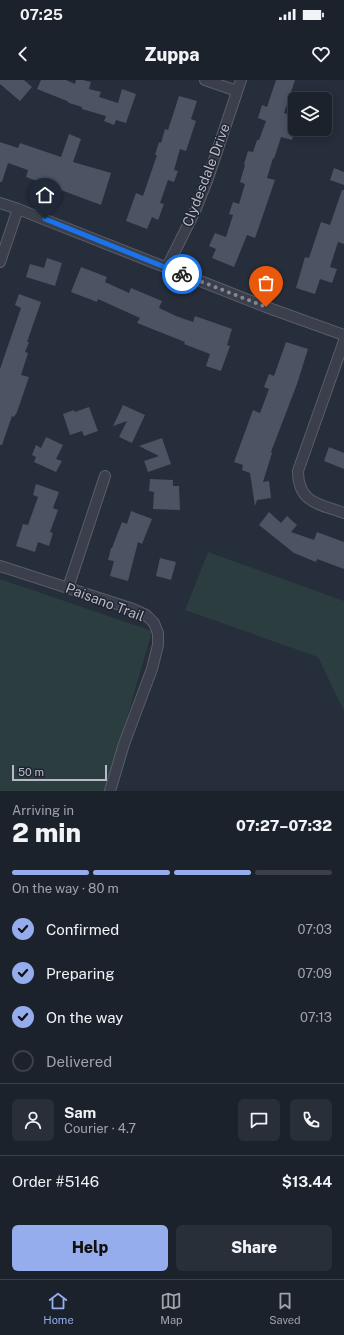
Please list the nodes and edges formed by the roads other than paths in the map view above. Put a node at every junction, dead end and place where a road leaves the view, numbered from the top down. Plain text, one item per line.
1 (205, 80) edge
2 (241, 80) edge
3 (237, 91) junction
4 (0, 203) edge
5 (18, 209) junction
6 (0, 262) edge
7 (167, 267) junction
8 (344, 335) edge
9 (344, 341) edge
10 (105, 476) dead end
11 (344, 513) edge
12 (0, 566) edge
13 (68, 588) junction
14 (110, 791) edge

1 - 3 street
2 - 3 street, Clydesdale Drive
3 - 7 street, Clydesdale Drive
4 - 5 street
5 - 6 street
5 - 7 street
7 - 8 street
9 - 11 street
10 - 13 street
12 - 13 street, Paisano Trail
13 - 14 street, Paisano Trail

